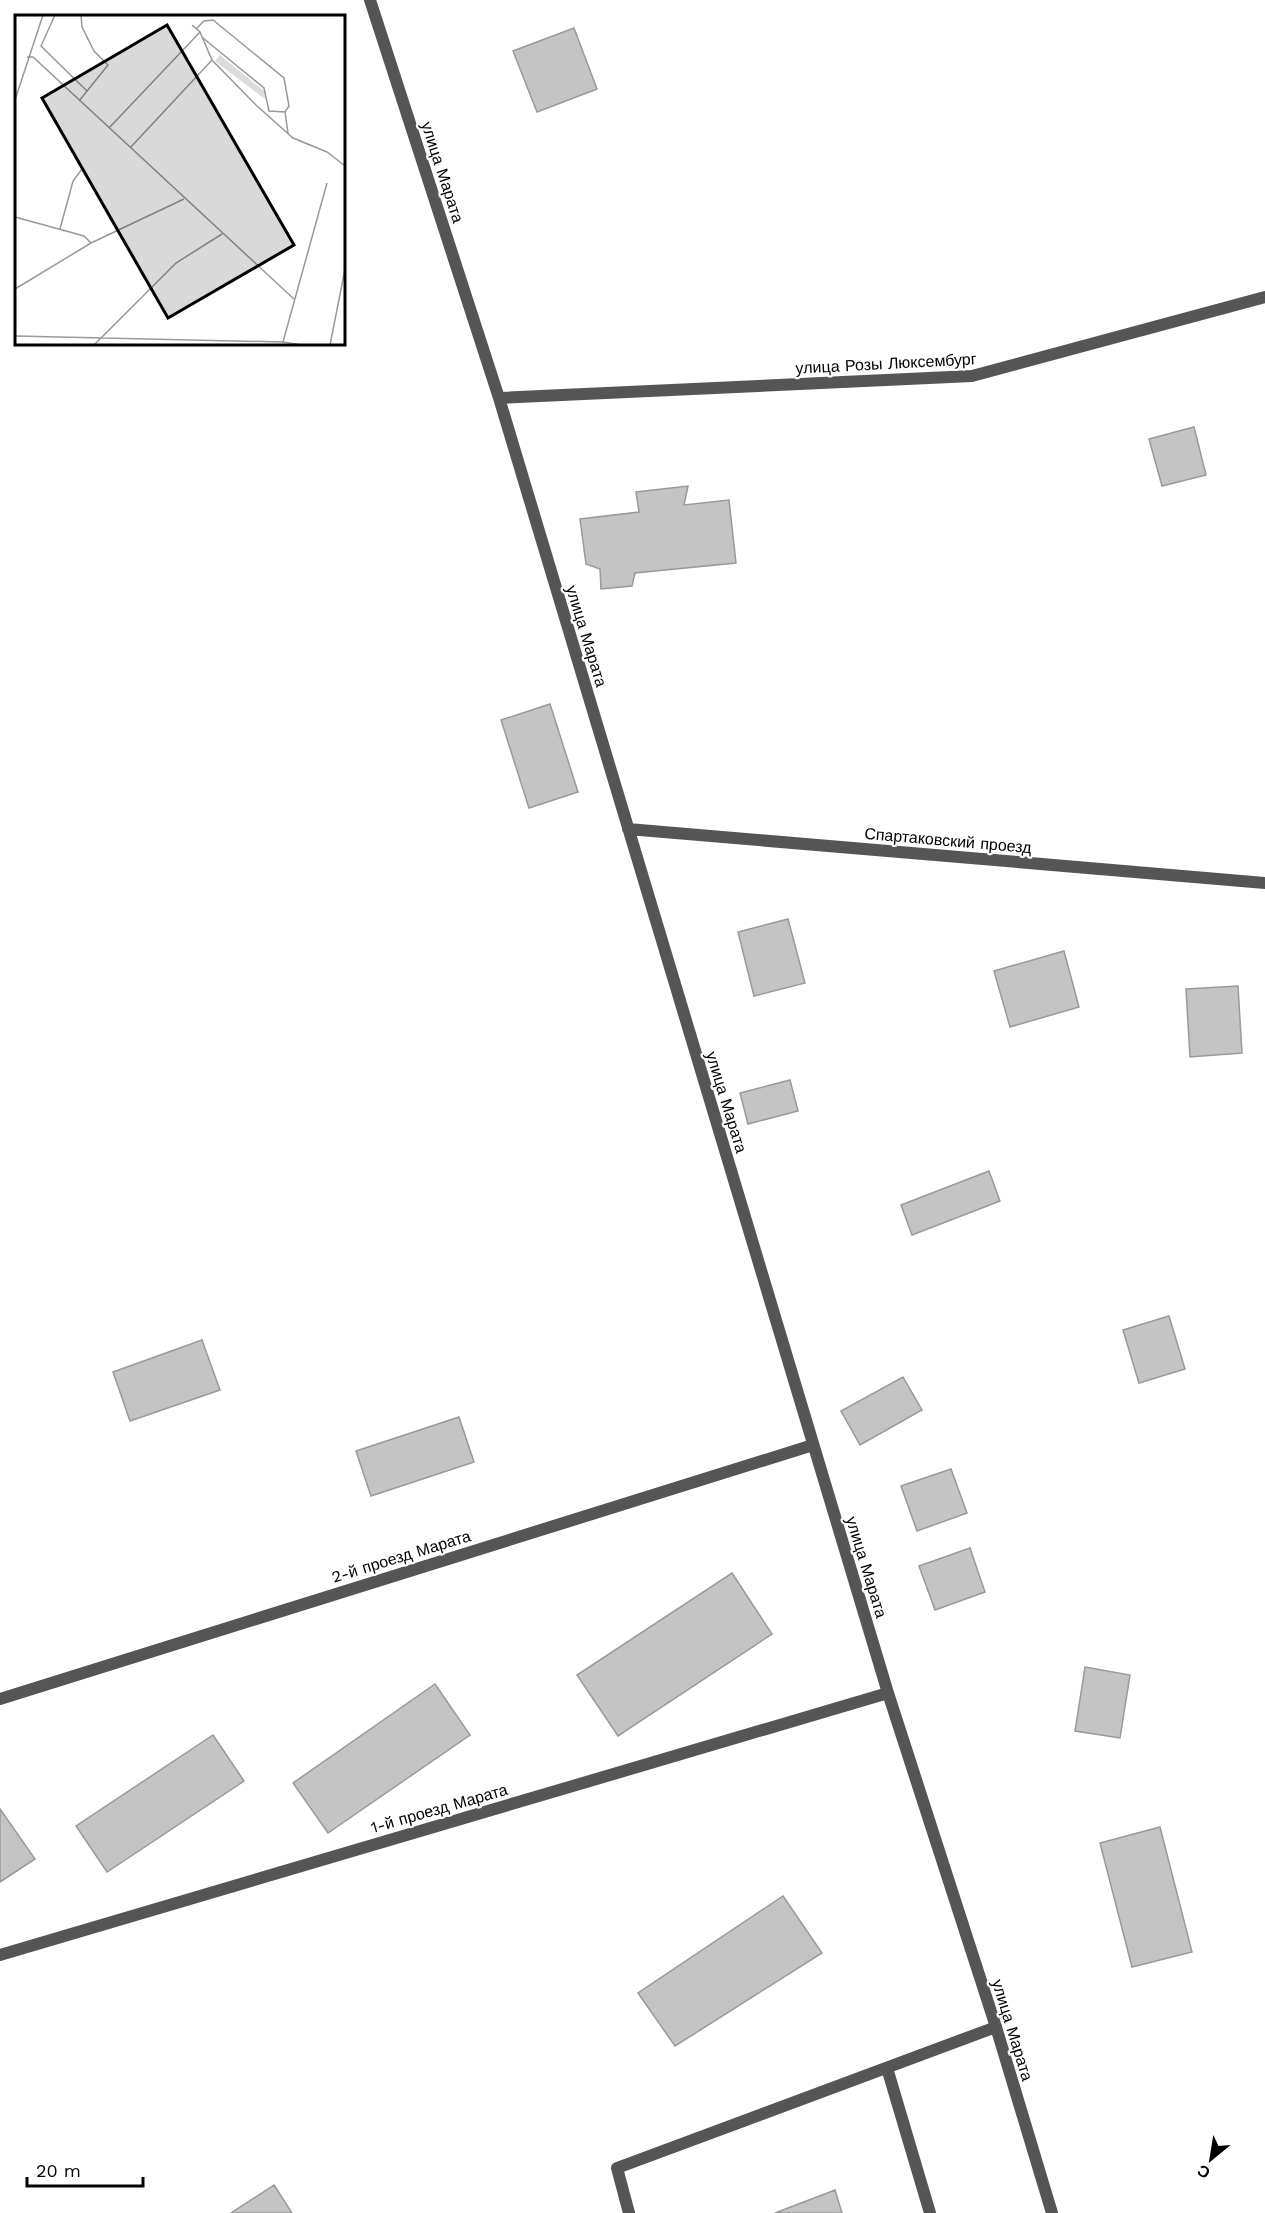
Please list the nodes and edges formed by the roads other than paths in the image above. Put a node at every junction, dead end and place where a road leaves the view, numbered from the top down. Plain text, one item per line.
1 (370, 0) edge
2 (1265, 297) edge
3 (499, 398) junction
4 (628, 829) junction
5 (1265, 883) edge
6 (813, 1445) junction
7 (888, 1693) junction
8 (0, 1699) edge
9 (0, 1955) edge
10 (996, 2027) junction
11 (887, 2068) junction
12 (629, 2213) edge
13 (930, 2213) edge
14 (1052, 2213) edge

1 - 3 street, улица Марата
2 - 3 street, улица Розы Люксембург
3 - 4 street, улица Марата
4 - 5 street, Спартаковский проезд
4 - 6 street, улица Марата
6 - 7 street, улица Марата
6 - 8 street, 2-й проезд Марата
7 - 9 street, 1-й проезд Марата
7 - 10 street, улица Марата
10 - 11 street
10 - 14 street, улица Марата
11 - 12 street
11 - 13 street

